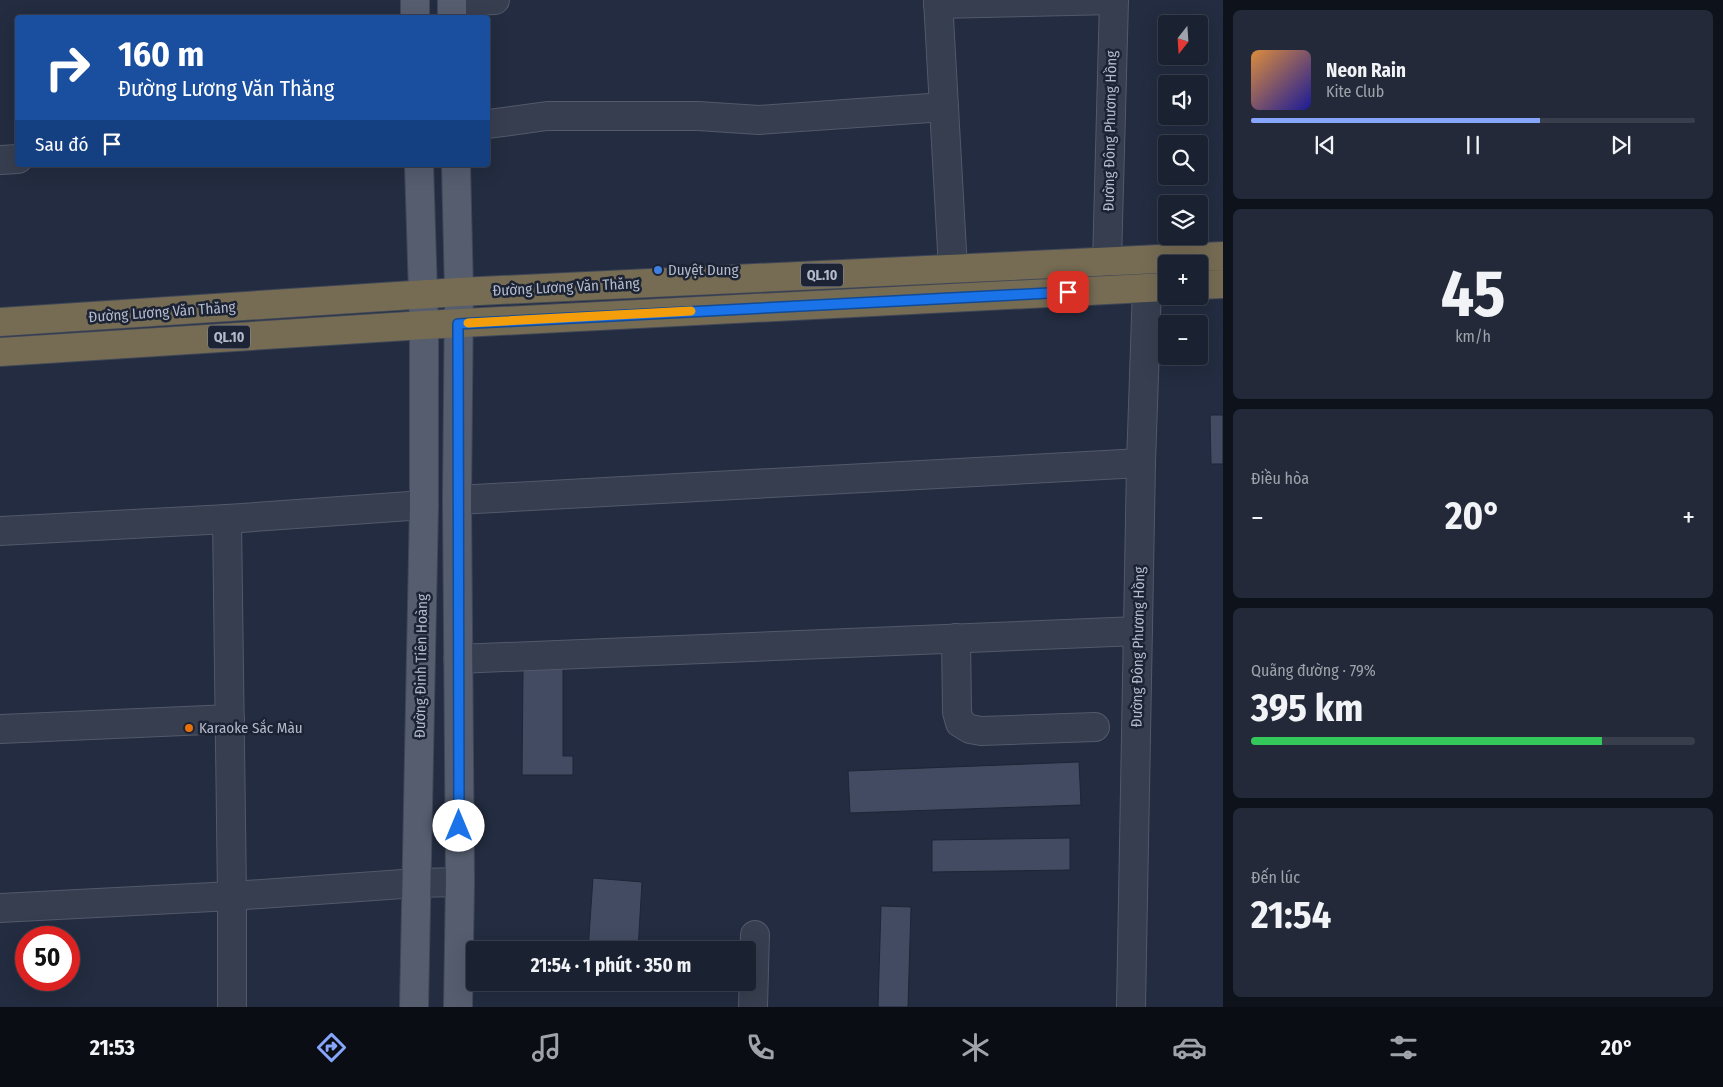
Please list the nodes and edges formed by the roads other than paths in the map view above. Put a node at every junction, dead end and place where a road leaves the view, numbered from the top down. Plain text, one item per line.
1 (415, 0) edge
2 (495, 0) edge
3 (1114, 0) edge
4 (938, 2) edge
5 (452, 6) edge
6 (415, 15) edge
7 (944, 107) junction
8 (490, 124) edge
9 (15, 159) edge
10 (0, 160) edge
11 (419, 167) edge
12 (456, 167) edge
13 (1223, 256) edge
14 (1108, 262) junction
15 (953, 269) junction
16 (1223, 284) edge
17 (1208, 285) edge
18 (1156, 287) edge
19 (459, 292) junction
20 (422, 296) junction
21 (0, 322) edge
22 (458, 324) junction
23 (424, 325) junction
24 (0, 352) edge
25 (1141, 463) junction
26 (458, 500) junction
27 (424, 505) junction
28 (227, 519) junction
29 (0, 531) edge
30 (1138, 631) junction
31 (956, 638) junction
32 (458, 659) junction
33 (230, 719) junction
34 (1095, 726) dead end
35 (0, 729) edge
36 (417, 882) junction
37 (460, 882) junction
38 (232, 896) junction
39 (0, 908) edge
40 (755, 935) dead end
41 (232, 1007) edge
42 (414, 1007) edge
43 (458, 1007) edge
44 (753, 1007) edge
45 (1131, 1007) edge

1 - 6 main road
2 - 5 street
3 - 4 street
3 - 14 street, Đường Đông Phương Hồng
4 - 7 street
7 - 8 street
7 - 15 street
9 - 10 street
11 - 20 main road, Đường Đinh Tiên Hoàng
12 - 19 main road
13 - 14 highway, Đường Lương Văn Thăng / QL.10
14 - 15 highway, Đường Lương Văn Thăng / QL.10
15 - 19 highway, Đường Lương Văn Thăng / QL.10
16 - 17 highway
18 - 22 highway, Đường Lương Văn Thăng / QL.10
18 - 25 street, Đường Đông Phương Hồng
19 - 20 highway, Đường Lương Văn Thăng / QL.10
19 - 22 main road
20 - 21 highway, Đường Lương Văn Thăng / QL.10
20 - 23 main road, Đường Đinh Tiên Hoàng
22 - 23 highway, Đường Lương Văn Thăng / QL.10
22 - 26 main road
23 - 24 highway, Đường Lương Văn Thăng / QL.10
23 - 27 main road, Đường Đinh Tiên Hoàng
25 - 26 street
25 - 30 street, Đường Đông Phương Hồng
26 - 32 main road
27 - 28 street
27 - 36 main road, Đường Đinh Tiên Hoàng
28 - 29 street
28 - 33 street
30 - 31 street
30 - 45 street, Đường Đông Phương Hồng
31 - 32 street
31 - 34 street
32 - 37 main road
33 - 35 street
33 - 38 street
36 - 37 street
36 - 38 street
36 - 42 main road, Đường Đinh Tiên Hoàng
37 - 43 main road
38 - 39 street
38 - 41 street
40 - 44 street

